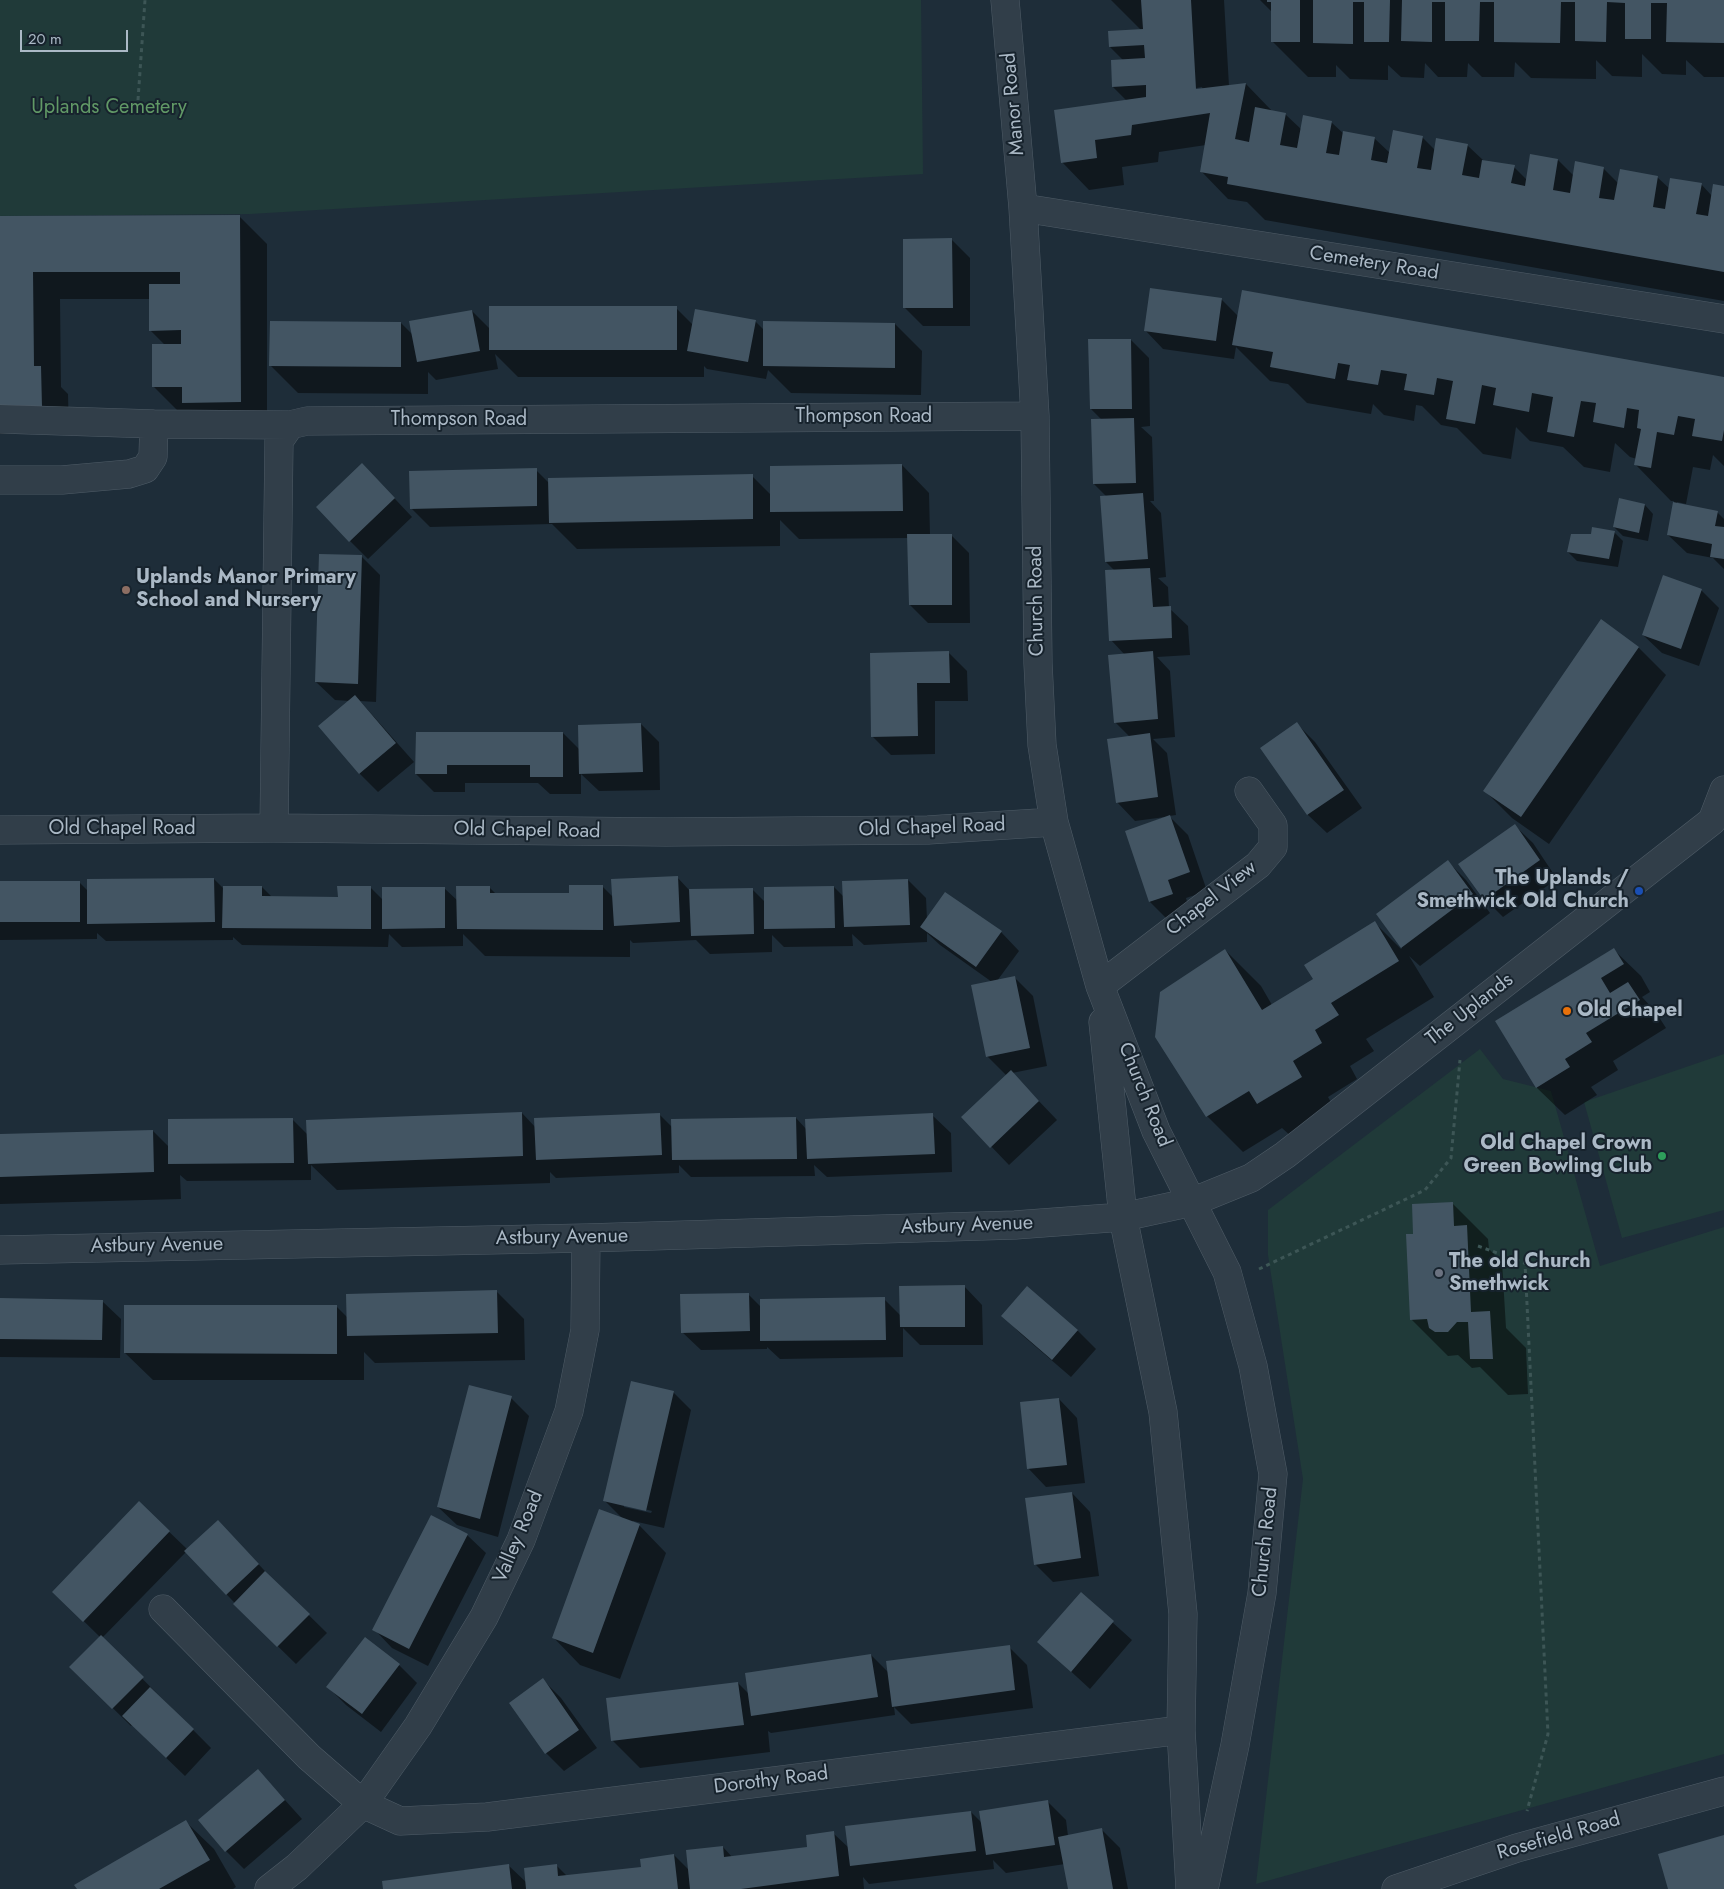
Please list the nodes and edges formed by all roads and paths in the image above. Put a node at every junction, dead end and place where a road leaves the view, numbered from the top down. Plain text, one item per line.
1 (145, 0) edge
2 (1005, 0) edge
3 (138, 100) dead end
4 (1023, 208) junction
5 (1724, 319) edge
6 (1035, 416) junction
7 (0, 419) edge
8 (154, 424) junction
9 (290, 425) junction
10 (0, 480) edge
11 (1724, 790) edge
12 (1250, 791) dead end
13 (1054, 822) junction
14 (1718, 826) edge
15 (274, 828) junction
16 (0, 830) edge
17 (1100, 986) junction
18 (1461, 1054) dead end
19 (1192, 1202) junction
20 (1123, 1217) junction
21 (586, 1238) junction
22 (1478, 1246) dead end
23 (0, 1250) edge
24 (1255, 1271) dead end
25 (163, 1608) dead end
26 (1181, 1730) junction
27 (1724, 1791) edge
28 (363, 1804) junction
29 (1517, 1848) junction
30 (269, 1889) edge
31 (1190, 1889) edge
32 (1204, 1889) edge
33 (1396, 1889) edge

1 - 3 path
2 - 4 street, Manor Road
4 - 5 street, Cemetery Road
4 - 6 street, Church Road
6 - 9 street, Thompson Road
6 - 13 street, Church Road
7 - 8 street, Thompson Road
8 - 9 street, Thompson Road
8 - 10 street
9 - 15 street
11 - 14 street, The Uplands
12 - 17 street, Chapel View
13 - 15 street, Old Chapel Road
13 - 17 street, Church Road
14 - 19 street, The Uplands
15 - 16 street, Old Chapel Road
17 - 19 street, Church Road
17 - 20 street, Church Road
18 - 24 path
19 - 20 street
19 - 32 street, Church Road
20 - 21 street, Astbury Avenue
20 - 26 street, Church Road
21 - 23 street, Astbury Avenue
21 - 28 street, Valley Road
22 - 29 path
25 - 28 street
26 - 28 street, Dorothy Road
26 - 31 street, Church Road
27 - 29 street, Rosefield Road
28 - 30 street, Valley Road
29 - 33 street, Rosefield Road

